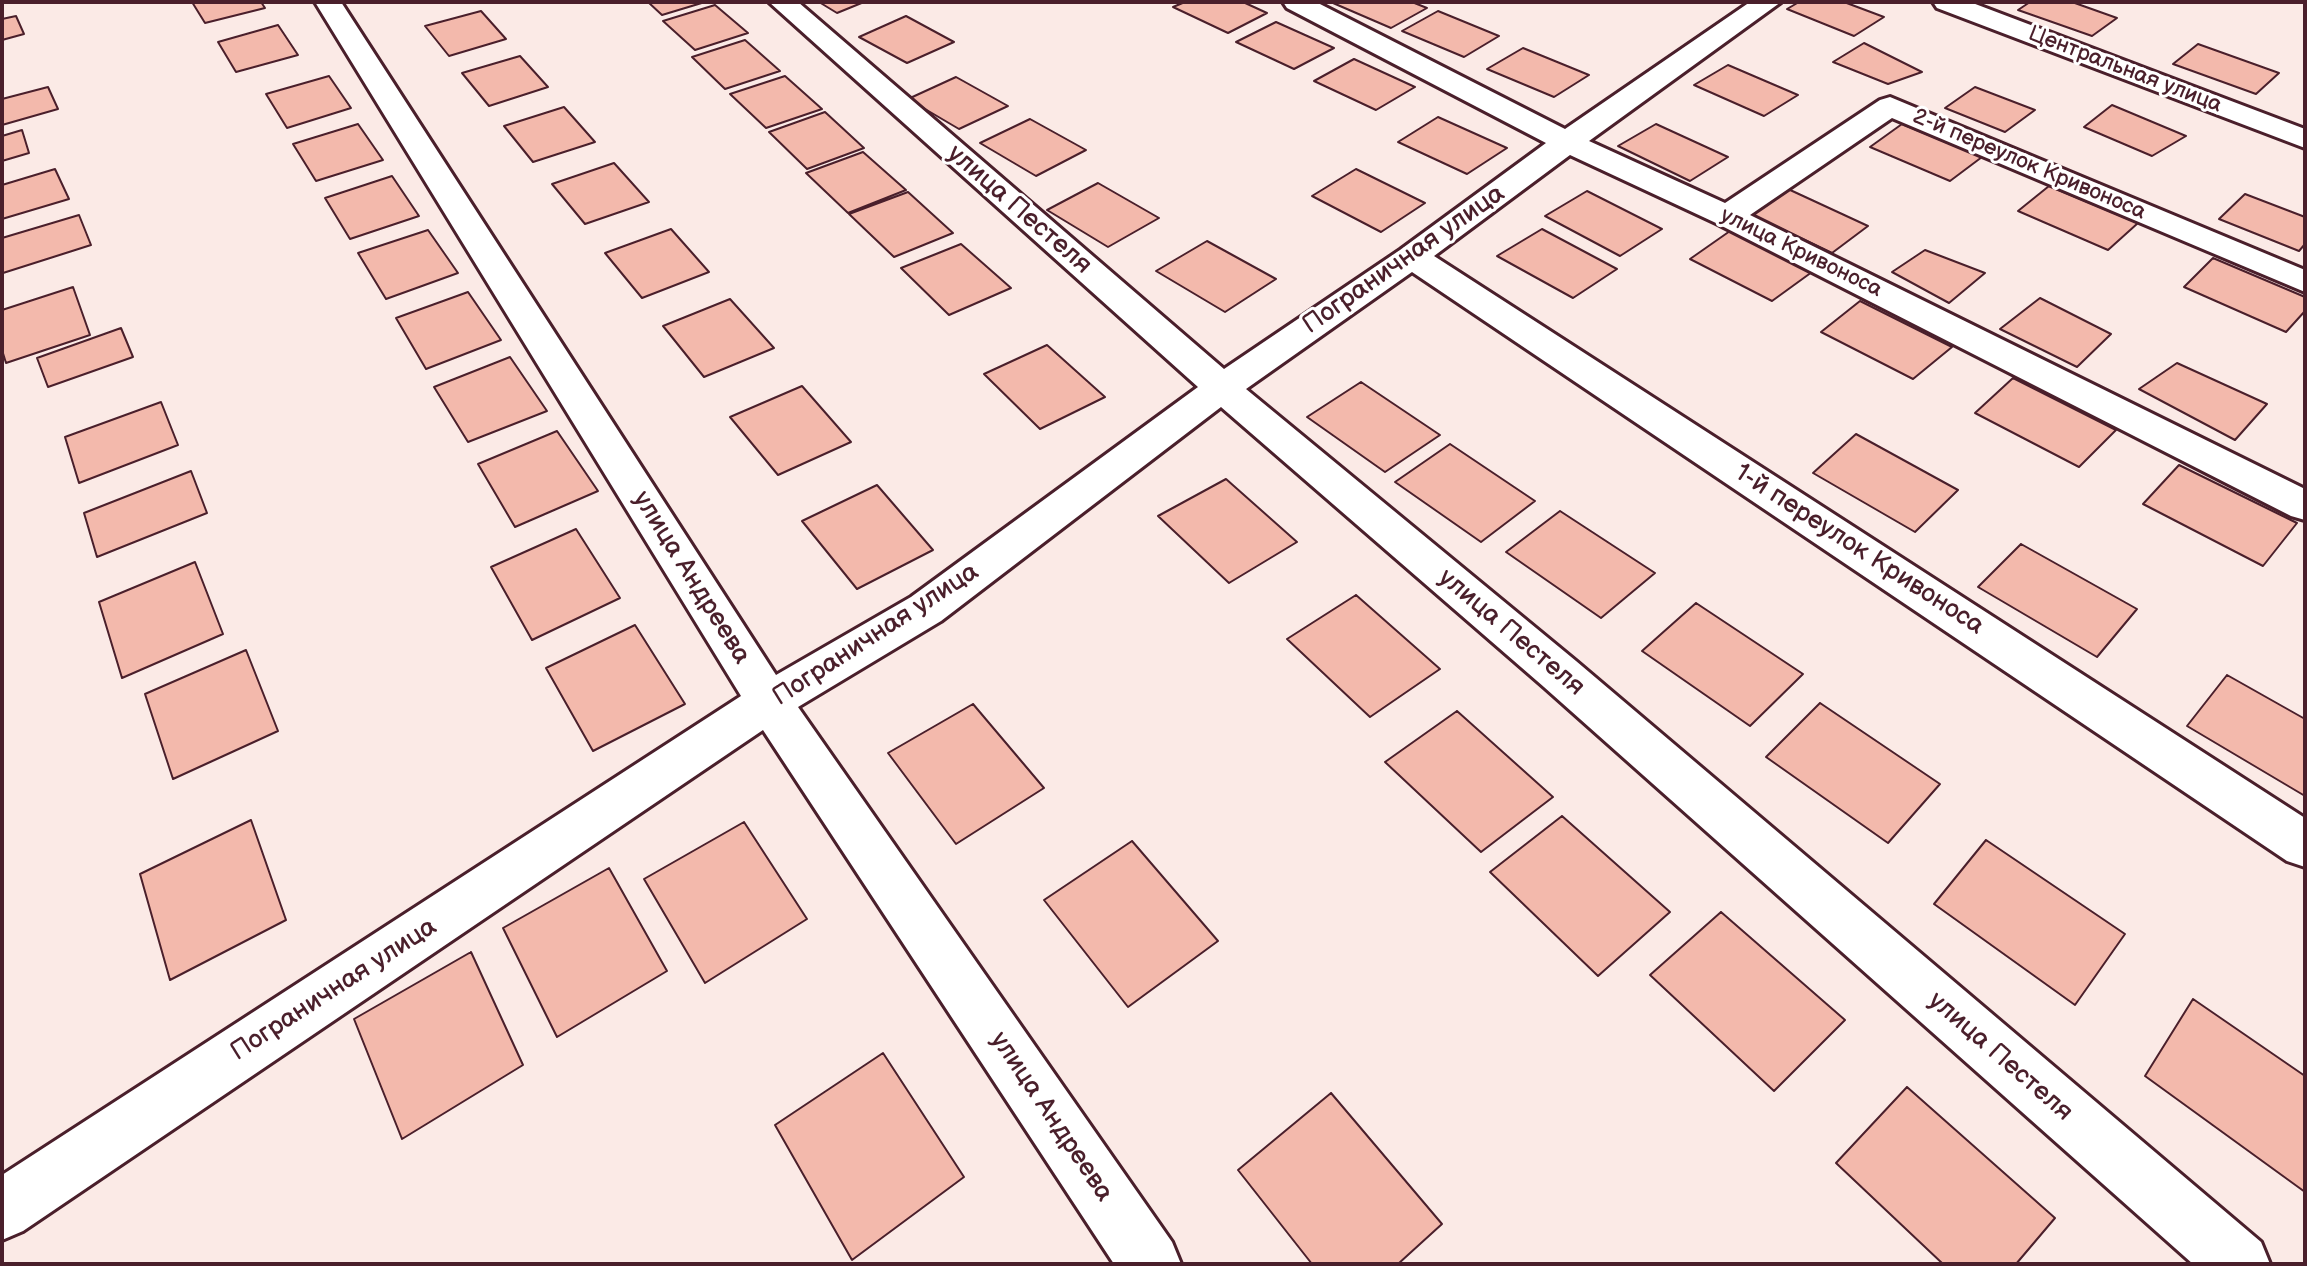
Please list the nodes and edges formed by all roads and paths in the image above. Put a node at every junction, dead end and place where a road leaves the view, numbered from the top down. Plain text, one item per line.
1 (328, 2) edge
2 (782, 2) edge
3 (1296, 2) edge
4 (1768, 2) edge
5 (1946, 2) edge
6 (2305, 139) edge
7 (1567, 142) junction
8 (1727, 216) junction
9 (1412, 257) junction
10 (2305, 282) edge
11 (1222, 388) junction
12 (2305, 506) edge
13 (769, 702) junction
14 (2305, 845) edge
15 (2, 1210) edge
16 (1150, 1264) edge
17 (2239, 1264) edge

1 - 13 street, улица Андреева
2 - 11 street, улица Пестеля
3 - 7 street, улица Кривоноса
4 - 7 street, Пограничная улица
5 - 6 street, Центральная улица
7 - 8 street, улица Кривоноса
7 - 9 street, Пограничная улица
8 - 10 street, 2-й переулок Кривоноса
8 - 12 street, улица Кривоноса
9 - 11 street, Пограничная улица
9 - 14 street, 1-й переулок Кривоноса
11 - 13 street, Пограничная улица
11 - 17 street, улица Пестеля
13 - 15 street, Пограничная улица
13 - 16 street, улица Андреева

